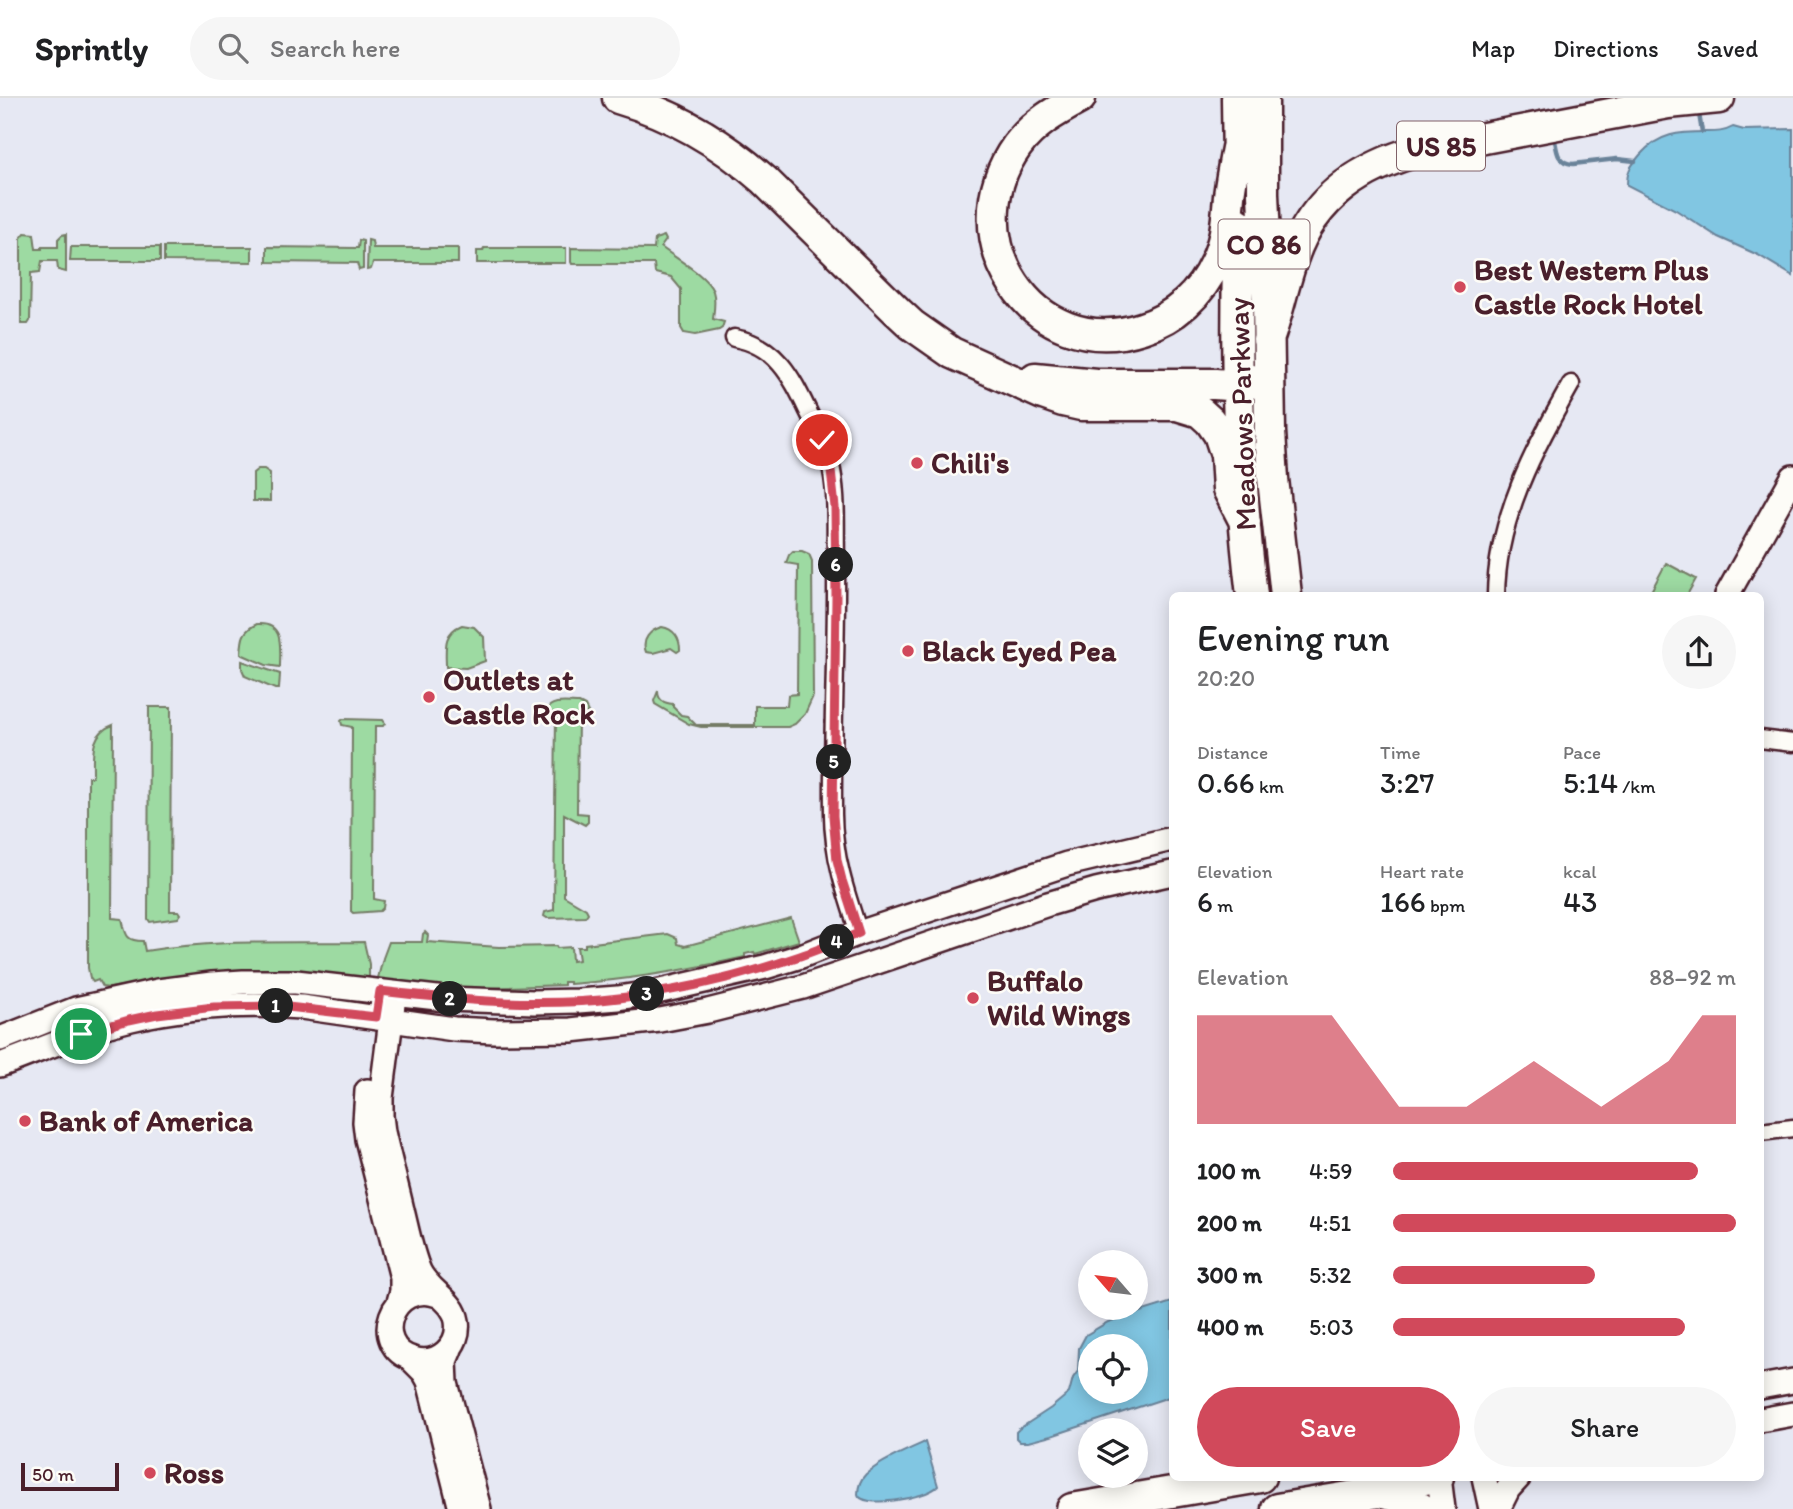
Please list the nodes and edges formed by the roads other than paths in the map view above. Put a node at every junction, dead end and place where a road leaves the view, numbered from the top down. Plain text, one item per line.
1 (618, 98) edge
2 (1080, 98) edge
3 (1237, 98) edge
4 (1263, 98) edge
5 (1719, 98) edge
6 (1250, 148) junction
7 (734, 338) dead end
8 (1268, 347) junction
9 (999, 374) junction
10 (1571, 384) dead end
11 (1239, 386) junction
12 (1793, 477) edge
13 (1245, 522) junction
14 (1252, 592) edge
15 (1286, 592) edge
16 (1496, 592) edge
17 (1729, 592) edge
18 (1764, 739) edge
19 (1793, 743) edge
20 (1169, 840) edge
21 (1169, 874) edge
22 (859, 933) junction
23 (388, 992) junction
24 (383, 1018) junction
25 (0, 1039) edge
26 (0, 1065) edge
27 (1793, 1128) edge
28 (1764, 1132) edge
29 (438, 1296) junction
30 (399, 1302) junction
31 (450, 1349) junction
32 (411, 1359) junction
33 (1793, 1381) edge
34 (1764, 1386) edge
35 (1793, 1414) edge
36 (1764, 1419) edge
37 (1236, 1481) edge
38 (1416, 1481) edge
39 (1440, 1481) edge
40 (1485, 1481) edge
41 (1516, 1481) edge
42 (1379, 1492) junction
43 (461, 1509) edge
44 (479, 1509) edge
45 (1072, 1509) edge
46 (1277, 1509) edge
47 (1422, 1509) edge
48 (1443, 1509) edge
49 (1492, 1509) edge
50 (1498, 1509) edge

1 - 9 highway
2 - 6 highway
3 - 6 highway
4 - 6 highway, CO 86
5 - 8 highway, US 85
6 - 8 highway, CO 86
6 - 11 highway, Meadows Parkway
7 - 22 street
8 - 11 highway
8 - 15 highway, Meadows Parkway / US 85
9 - 11 highway
9 - 13 highway
10 - 16 street
11 - 13 highway, Meadows Parkway
12 - 17 main road
13 - 14 highway, Meadows Parkway
18 - 19 street
20 - 22 main road
21 - 24 main road
22 - 23 main road
23 - 24 main road
23 - 25 main road
24 - 26 main road
24 - 29 main road
24 - 30 main road
27 - 28 street
29 - 30 main road
29 - 31 main road
30 - 32 main road
31 - 32 main road
31 - 44 main road
32 - 43 main road
33 - 34 main road
35 - 36 main road
37 - 45 highway
38 - 42 highway
39 - 48 main road
40 - 49 main road
41 - 50 main road
42 - 46 highway
42 - 47 highway

